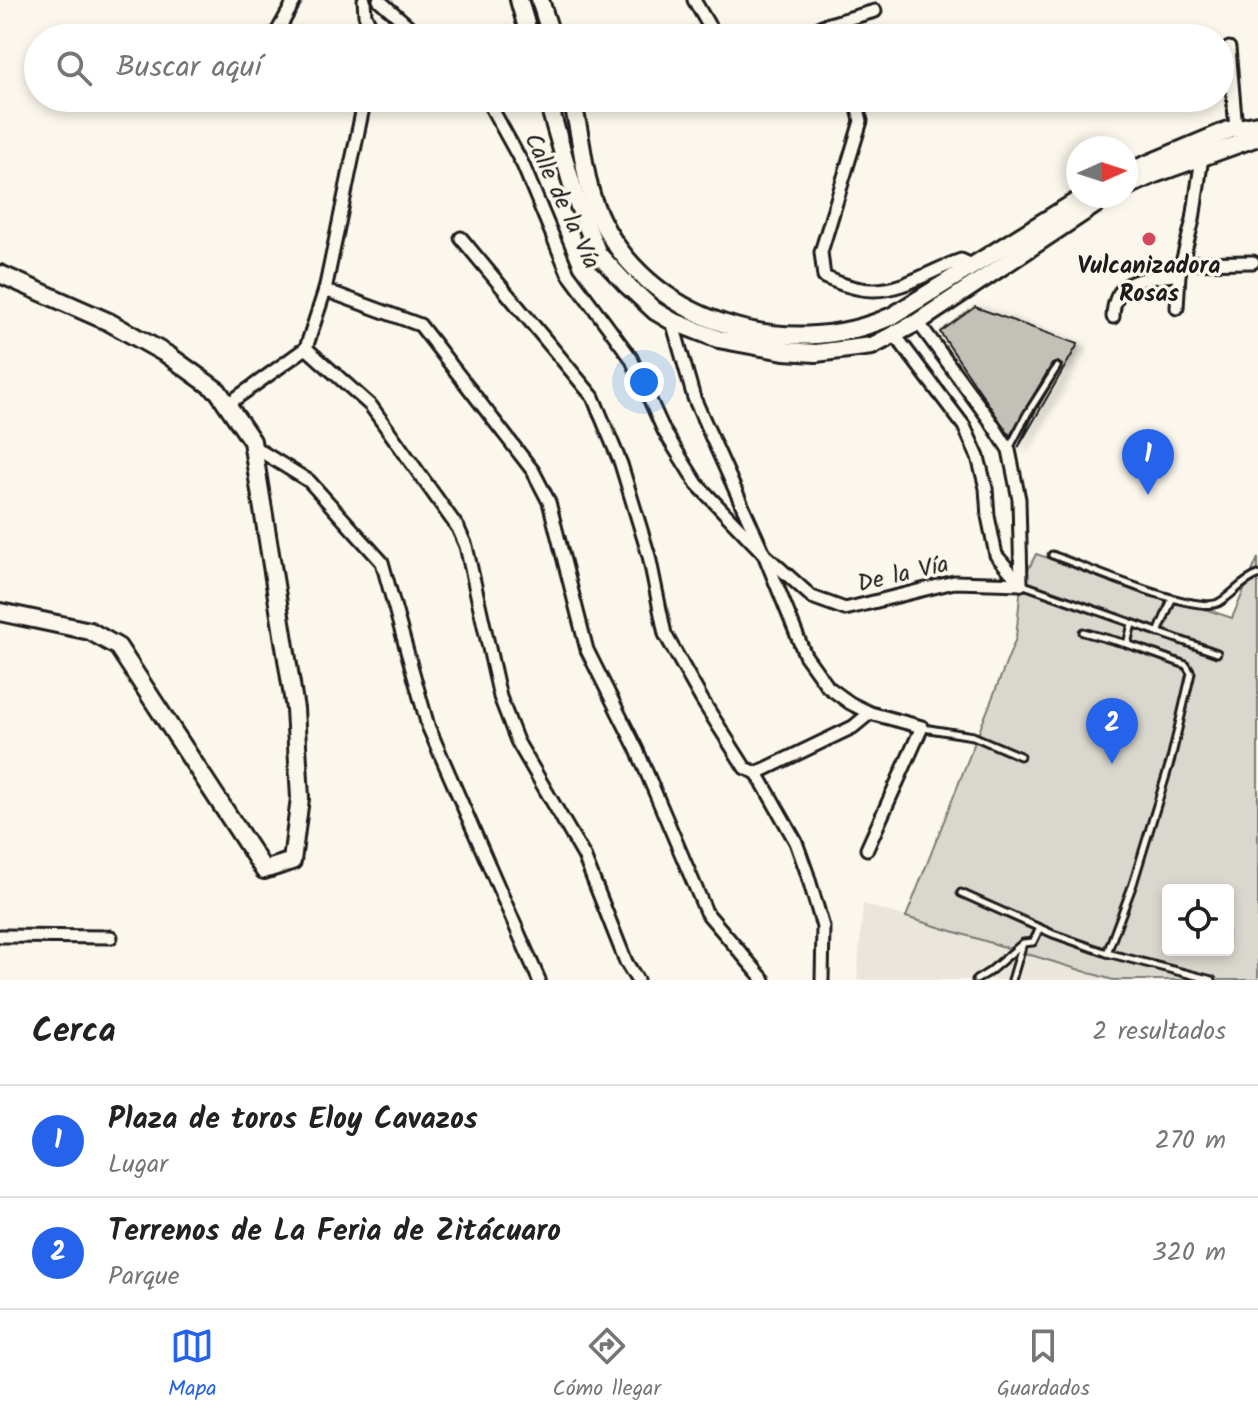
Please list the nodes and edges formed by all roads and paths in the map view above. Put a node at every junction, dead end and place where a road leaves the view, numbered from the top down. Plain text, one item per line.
1 (295, 0) edge
2 (364, 0) edge
3 (379, 0) edge
4 (519, 0) edge
5 (540, 0) edge
6 (694, 0) edge
7 (875, 11) dead end
8 (282, 24) edge
9 (369, 24) edge
10 (406, 24) edge
11 (526, 24) edge
12 (548, 24) edge
13 (708, 24) edge
14 (829, 24) edge
15 (1234, 106) edge
16 (362, 112) edge
17 (494, 112) edge
18 (551, 112) edge
19 (574, 112) edge
20 (859, 112) edge
21 (1258, 124) edge
22 (1236, 129) junction
23 (1258, 137) edge
24 (1202, 157) junction
25 (1138, 168) edge
26 (1138, 182) edge
27 (1066, 208) edge
28 (1090, 208) edge
29 (461, 238) dead end
30 (1253, 262) dead end
31 (974, 266) junction
32 (1180, 268) junction
33 (0, 274) edge
34 (325, 290) junction
35 (1177, 308) dead end
36 (1113, 317) dead end
37 (672, 321) junction
38 (918, 322) junction
39 (895, 335) junction
40 (306, 348) junction
41 (1057, 367) dead end
42 (228, 404) junction
43 (254, 447) junction
44 (1009, 450) junction
45 (764, 554) junction
46 (1052, 555) dead end
47 (1258, 575) edge
48 (1021, 584) junction
49 (1172, 599) junction
50 (0, 612) edge
51 (1132, 624) junction
52 (1083, 632) dead end
53 (1158, 633) junction
54 (1127, 644) junction
55 (1217, 653) dead end
56 (870, 713) junction
57 (922, 727) junction
58 (1020, 756) dead end
59 (757, 773) junction
60 (867, 849) dead end
61 (961, 893) dead end
62 (1040, 928) junction
63 (0, 936) edge
64 (111, 937) dead end
65 (1023, 943) junction
66 (1107, 953) junction
67 (539, 980) edge
68 (637, 980) edge
69 (764, 980) edge
70 (822, 980) edge
71 (976, 980) edge
72 (1012, 980) edge
73 (1212, 980) edge

1 - 8 street
2 - 9 street
3 - 10 street
4 - 11 main road
5 - 12 main road
6 - 13 street
7 - 14 street
15 - 22 street
16 - 34 street
17 - 45 street, Calle de la Vía
18 - 37 main road
19 - 31 main road
20 - 31 street
21 - 22 main road
22 - 25 main road
23 - 24 main road
24 - 26 main road
24 - 32 street
27 - 31 main road
28 - 38 main road
29 - 59 street
30 - 32 street
32 - 35 street
32 - 36 street
33 - 42 main road
34 - 40 street
34 - 69 street
37 - 39 main road
37 - 45 street
38 - 39 main road
38 - 44 street
39 - 48 street
40 - 42 street
40 - 68 street
41 - 44 lane
42 - 43 main road
43 - 50 main road
43 - 67 street
44 - 48 street
45 - 48 street, De la Vía
45 - 56 street
46 - 49 lane
47 - 49 lane
48 - 51 lane
49 - 53 lane
51 - 53 lane
51 - 54 lane
52 - 54 lane
53 - 55 lane
54 - 66 lane
56 - 57 street
56 - 59 street
57 - 58 lane
57 - 60 street
59 - 70 street
61 - 62 lane
62 - 65 lane
62 - 66 lane
63 - 64 street
65 - 71 lane
65 - 72 lane
66 - 73 lane

